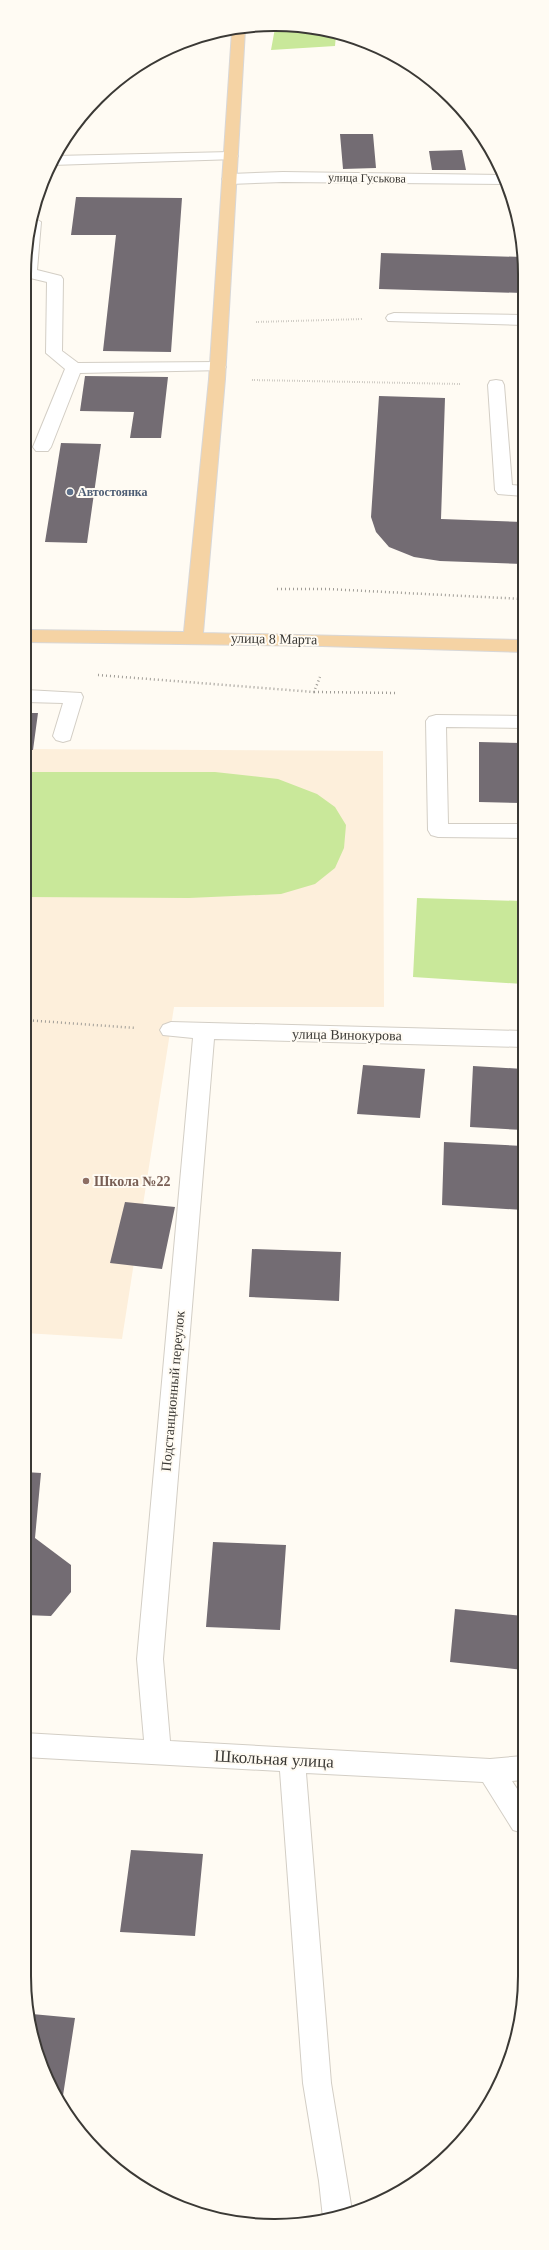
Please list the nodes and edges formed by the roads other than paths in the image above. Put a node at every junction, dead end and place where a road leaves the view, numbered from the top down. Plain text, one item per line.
1 (239, 34) edge
2 (231, 156) junction
3 (60, 161) edge
4 (230, 179) junction
5 (499, 180) edge
6 (31, 273) edge
7 (394, 318) road end
8 (518, 320) edge
9 (74, 368) junction
10 (218, 373) junction
11 (496, 385) road end
12 (42, 447) dead end
13 (518, 491) edge
14 (31, 636) edge
15 (193, 638) junction
16 (518, 646) edge
17 (31, 696) edge
18 (518, 722) edge
19 (63, 736) dead end
20 (518, 831) edge
21 (171, 1030) road end
22 (204, 1031) junction
23 (518, 1039) edge
24 (31, 1745) edge
25 (158, 1751) junction
26 (292, 1760) junction
27 (518, 1768) edge
28 (490, 1771) junction
29 (518, 1813) edge
30 (337, 2211) edge

1 - 2 main road
2 - 3 street
2 - 4 main road
4 - 5 street, улица Гуськова
4 - 10 main road
6 - 9 street
7 - 8 street
9 - 10 street
9 - 12 street
10 - 15 main road
11 - 13 street
14 - 15 main road, улица 8 Марта
15 - 16 main road, улица 8 Марта
17 - 19 street
18 - 20 street
21 - 22 street, улица Винокурова
22 - 23 street, улица Винокурова
22 - 25 street, Подстанционный переулок
24 - 25 street, Школьная улица
25 - 26 street, Школьная улица
26 - 28 street, Школьная улица
26 - 30 street
27 - 28 street, Школьная улица
28 - 29 street

